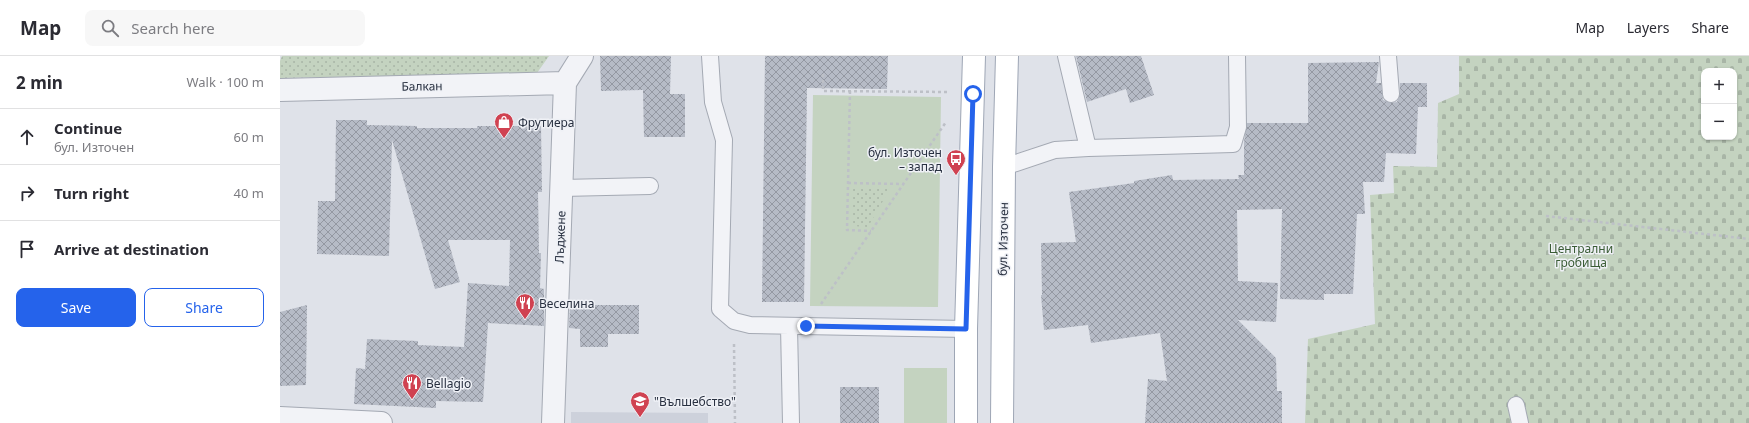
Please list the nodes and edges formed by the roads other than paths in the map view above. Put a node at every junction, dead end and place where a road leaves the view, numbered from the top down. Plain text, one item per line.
1 (582, 56) edge
2 (710, 56) edge
3 (974, 56) edge
4 (1008, 56) edge
5 (1066, 56) edge
6 (1237, 56) edge
7 (1388, 56) edge
8 (565, 83) junction
9 (280, 90) edge
10 (1391, 94) dead end
11 (1088, 148) junction
12 (1004, 167) junction
13 (650, 186) dead end
14 (562, 188) junction
15 (789, 326) junction
16 (966, 329) junction
17 (1516, 405) dead end
18 (280, 418) edge
19 (381, 423) edge
20 (554, 423) edge
21 (791, 423) edge
22 (966, 423) edge
23 (1002, 423) edge
24 (1520, 423) edge

1 - 8 street
2 - 15 lane
3 - 16 main road
4 - 12 main road, бул. Източен
5 - 11 lane
6 - 11 lane
7 - 10 lane
8 - 9 street, Балкан
8 - 14 street, Лъджене
11 - 12 lane
12 - 23 main road, бул. Източен
13 - 14 lane
14 - 20 street, Лъджене
15 - 16 lane
15 - 21 lane
16 - 22 main road
17 - 24 lane
18 - 19 street

